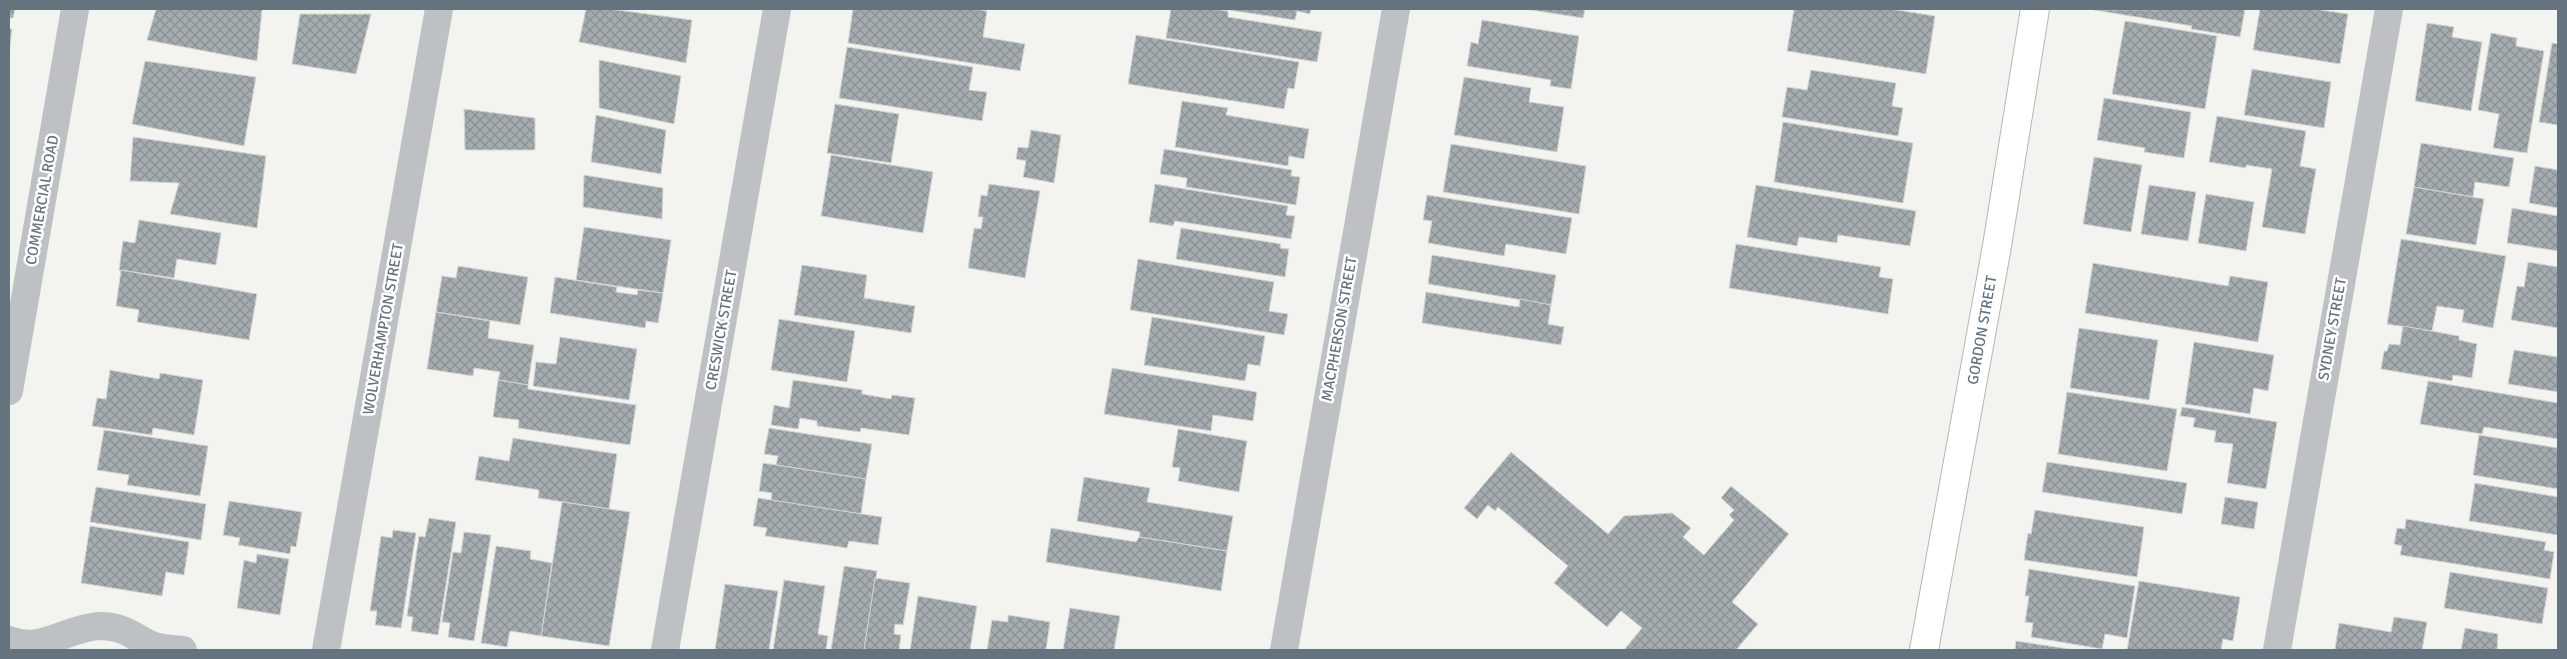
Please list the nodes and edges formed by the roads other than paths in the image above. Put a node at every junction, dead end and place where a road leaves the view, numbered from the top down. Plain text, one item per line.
1 (75, 9) edge
2 (439, 9) edge
3 (777, 9) edge
4 (1396, 9) edge
5 (2035, 9) edge
6 (2389, 9) edge
7 (9, 392) edge
8 (9, 640) edge
9 (183, 650) edge
10 (326, 650) edge
11 (665, 650) edge
12 (1284, 650) edge
13 (1924, 650) edge
14 (2277, 650) edge

1 - 7 street, COMMERCIAL ROAD
2 - 10 street, WOLVERHAMPTON STREET
3 - 11 street, CRESWICK STREET
4 - 12 street, MACPHERSON STREET
5 - 13 main road, GORDON STREET
6 - 14 street, SYDNEY STREET
8 - 9 street

